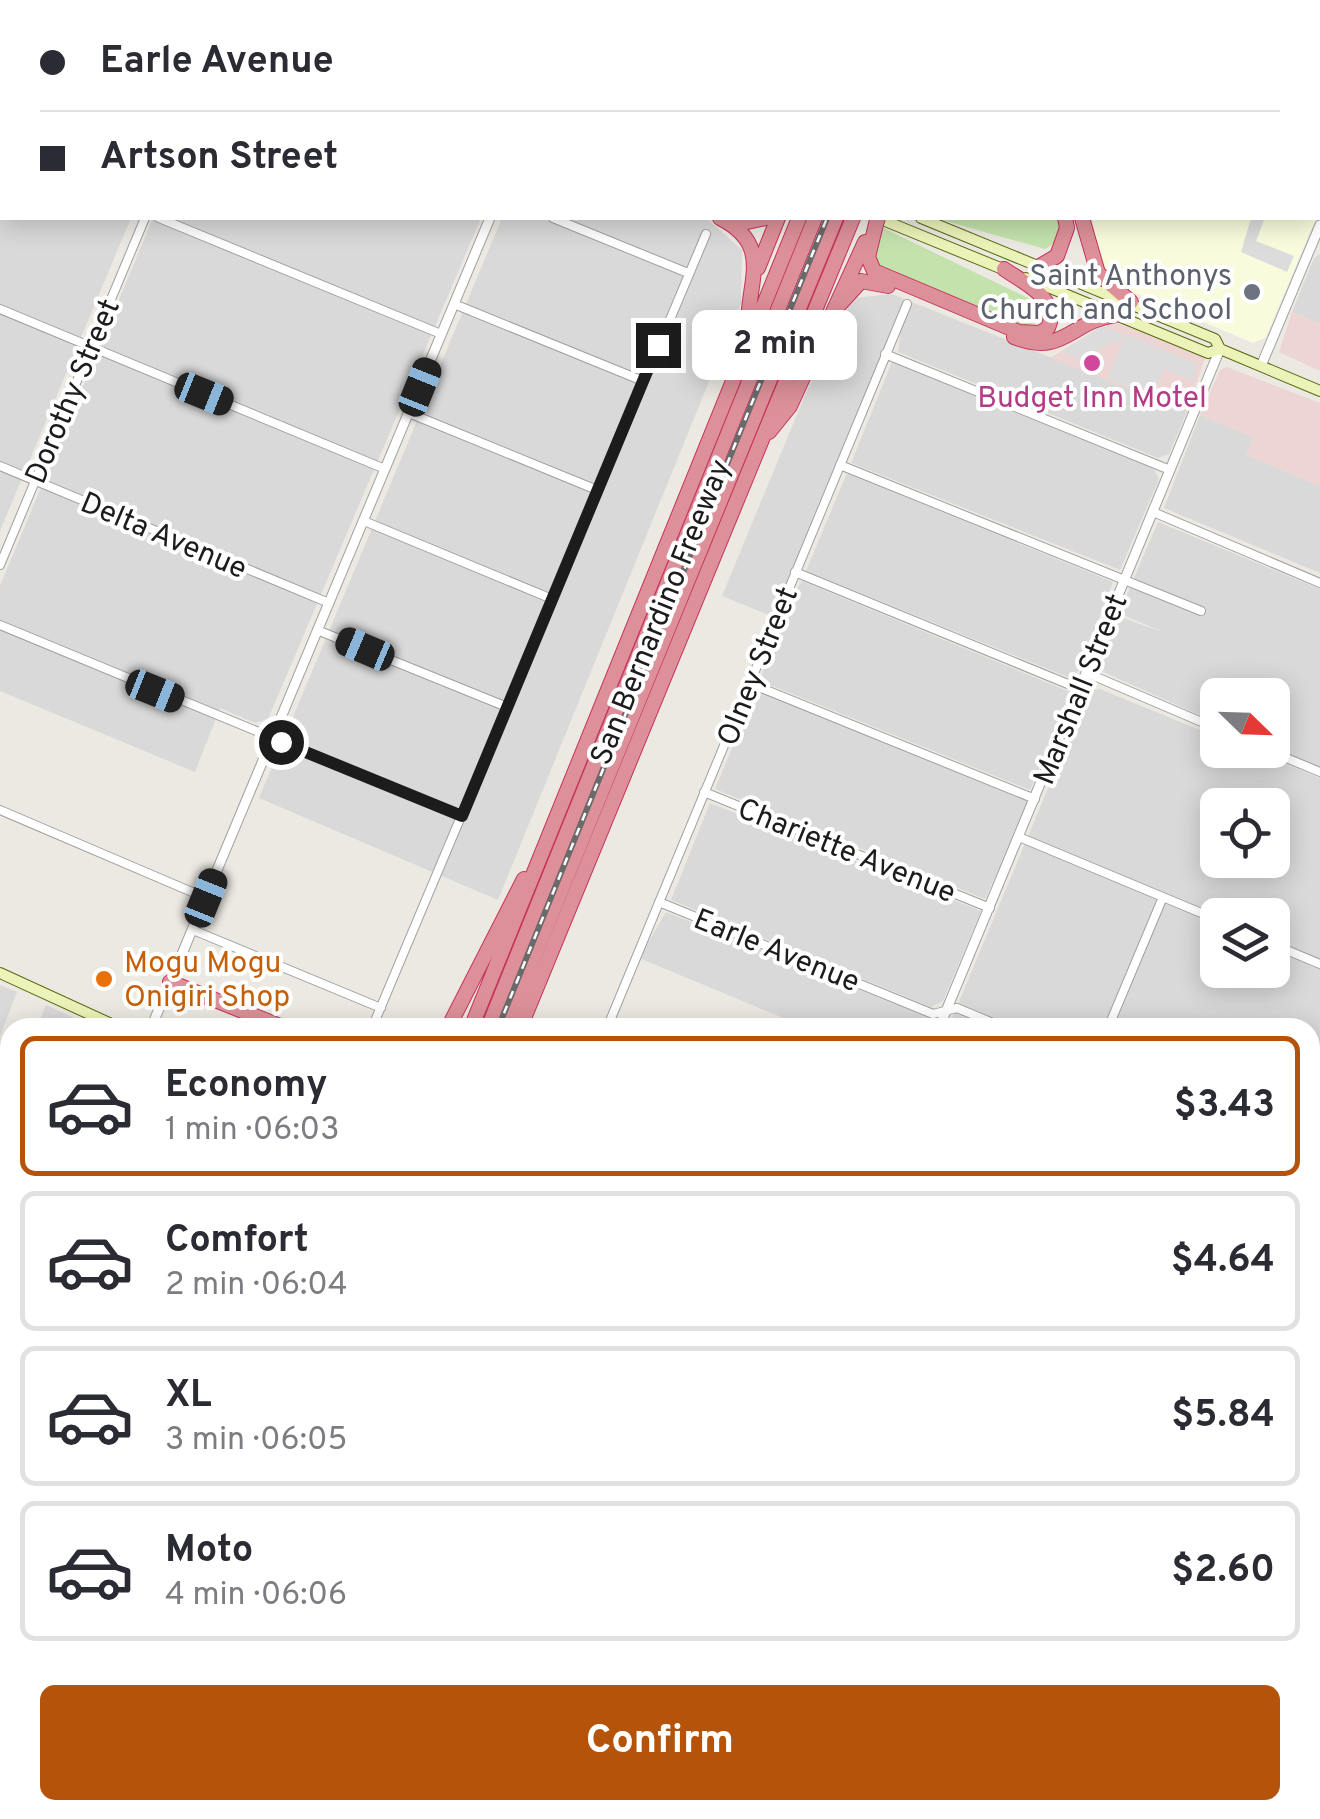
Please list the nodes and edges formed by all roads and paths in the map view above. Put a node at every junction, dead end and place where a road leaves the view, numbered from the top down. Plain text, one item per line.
1 (144, 220) edge
2 (163, 220) edge
3 (489, 220) edge
4 (558, 220) edge
5 (723, 220) edge
6 (777, 220) edge
7 (798, 220) edge
8 (814, 220) edge
9 (835, 220) edge
10 (852, 220) edge
11 (877, 220) edge
12 (927, 220) edge
13 (1065, 220) edge
14 (1083, 220) edge
15 (1320, 225) edge
16 (706, 234) dead end
17 (1316, 246) edge
18 (1040, 266) junction
19 (1004, 270) junction
20 (688, 273) junction
21 (755, 273) junction
22 (1132, 302) junction
23 (454, 304) junction
24 (840, 304) junction
25 (907, 304) dead end
26 (0, 309) edge
27 (1115, 315) junction
28 (442, 334) junction
29 (748, 340) junction
30 (90, 346) junction
31 (1220, 349) junction
32 (886, 354) junction
33 (1261, 366) junction
34 (643, 381) junction
35 (1320, 391) edge
36 (409, 413) junction
37 (759, 444) junction
38 (840, 465) junction
39 (0, 466) edge
40 (385, 469) junction
41 (1170, 470) junction
42 (35, 480) junction
43 (597, 490) junction
44 (1153, 512) junction
45 (364, 521) junction
46 (0, 566) edge
47 (795, 572) junction
48 (1125, 580) junction
49 (1320, 583) edge
50 (552, 599) junction
51 (329, 602) junction
52 (1201, 611) dead end
53 (0, 625) edge
54 (318, 630) junction
55 (1087, 672) junction
56 (750, 683) junction
57 (1080, 689) junction
58 (507, 707) junction
59 (1200, 721) edge
60 (272, 739) junction
61 (1290, 760) edge
62 (1320, 772) edge
63 (704, 792) junction
64 (1035, 799) junction
65 (0, 810) edge
66 (462, 816) junction
67 (1018, 837) junction
68 (544, 849) junction
69 (1163, 897) junction
70 (206, 898) junction
71 (659, 902) junction
72 (990, 908) junction
73 (1200, 912) edge
74 (194, 930) junction
75 (1290, 952) edge
76 (1320, 964) edge
77 (0, 974) edge
78 (170, 982) junction
79 (380, 1008) junction
80 (945, 1014) junction
81 (98, 1018) edge
82 (155, 1018) edge
83 (248, 1018) edge
84 (260, 1018) edge
85 (376, 1018) edge
86 (453, 1018) edge
87 (474, 1018) edge
88 (492, 1018) edge
89 (510, 1018) edge
90 (526, 1018) edge
91 (612, 1018) edge
92 (944, 1018) edge
93 (982, 1018) edge
94 (1112, 1018) edge

1 - 30 street, Dorothy Street
2 - 28 street
3 - 23 street
4 - 20 street
5 - 21 highway
6 - 21 highway
7 - 29 highway, San Bernardino Freeway
8 - 88 highway
9 - 89 highway
10 - 37 highway, San Bernardino Freeway
11 - 19 main road
11 - 19 highway
11 - 24 highway
12 - 18 main road
13 - 18 highway
14 - 22 highway
15 - 17 street
16 - 20 street
17 - 33 street
18 - 22 main road
19 - 27 main road
20 - 34 street
21 - 29 highway
22 - 31 main road
23 - 28 street
23 - 34 street
24 - 27 highway
24 - 37 highway
25 - 32 street, Olney Street
26 - 30 street
27 - 31 main road
28 - 36 street
29 - 68 highway, San Bernardino Freeway
30 - 40 street
30 - 42 street, Dorothy Street
31 - 33 main road
31 - 41 street, Marshall Street
32 - 38 street, Olney Street
32 - 41 street
33 - 35 main road
34 - 43 street
36 - 40 street
36 - 43 street
37 - 90 highway, San Bernardino Freeway
38 - 47 street, Olney Street
38 - 48 street
39 - 42 street, Delta Avenue
40 - 45 street
41 - 44 street, Marshall Street
42 - 46 street, Dorothy Street
42 - 51 street, Delta Avenue
43 - 50 street
44 - 48 street, Marshall Street
44 - 49 street
45 - 50 street
45 - 51 street
47 - 56 street, Olney Street
47 - 57 street
48 - 52 street
48 - 55 street, Marshall Street
50 - 58 street
51 - 54 street
53 - 60 street
54 - 58 street
54 - 60 street
55 - 57 street, Marshall Street
55 - 59 street
56 - 63 street, Olney Street
56 - 64 street
57 - 64 street, Marshall Street
58 - 66 street
60 - 66 street
60 - 70 street
61 - 62 street
63 - 71 street, Olney Street
63 - 72 street, Chariette Avenue
64 - 67 street, Marshall Street
65 - 70 street
66 - 79 street
67 - 69 street
67 - 72 street, Marshall Street
68 - 86 highway
68 - 87 highway, San Bernardino Freeway
69 - 73 street
69 - 94 street
70 - 74 street
71 - 80 street, Earle Avenue
71 - 91 street, Olney Street
72 - 80 street, Marshall Street
74 - 78 street
74 - 79 street
75 - 76 street
77 - 81 main road
78 - 82 street
78 - 83 highway
78 - 84 highway
79 - 85 street
80 - 92 street, Marshall Street
80 - 93 street, Earle Avenue

